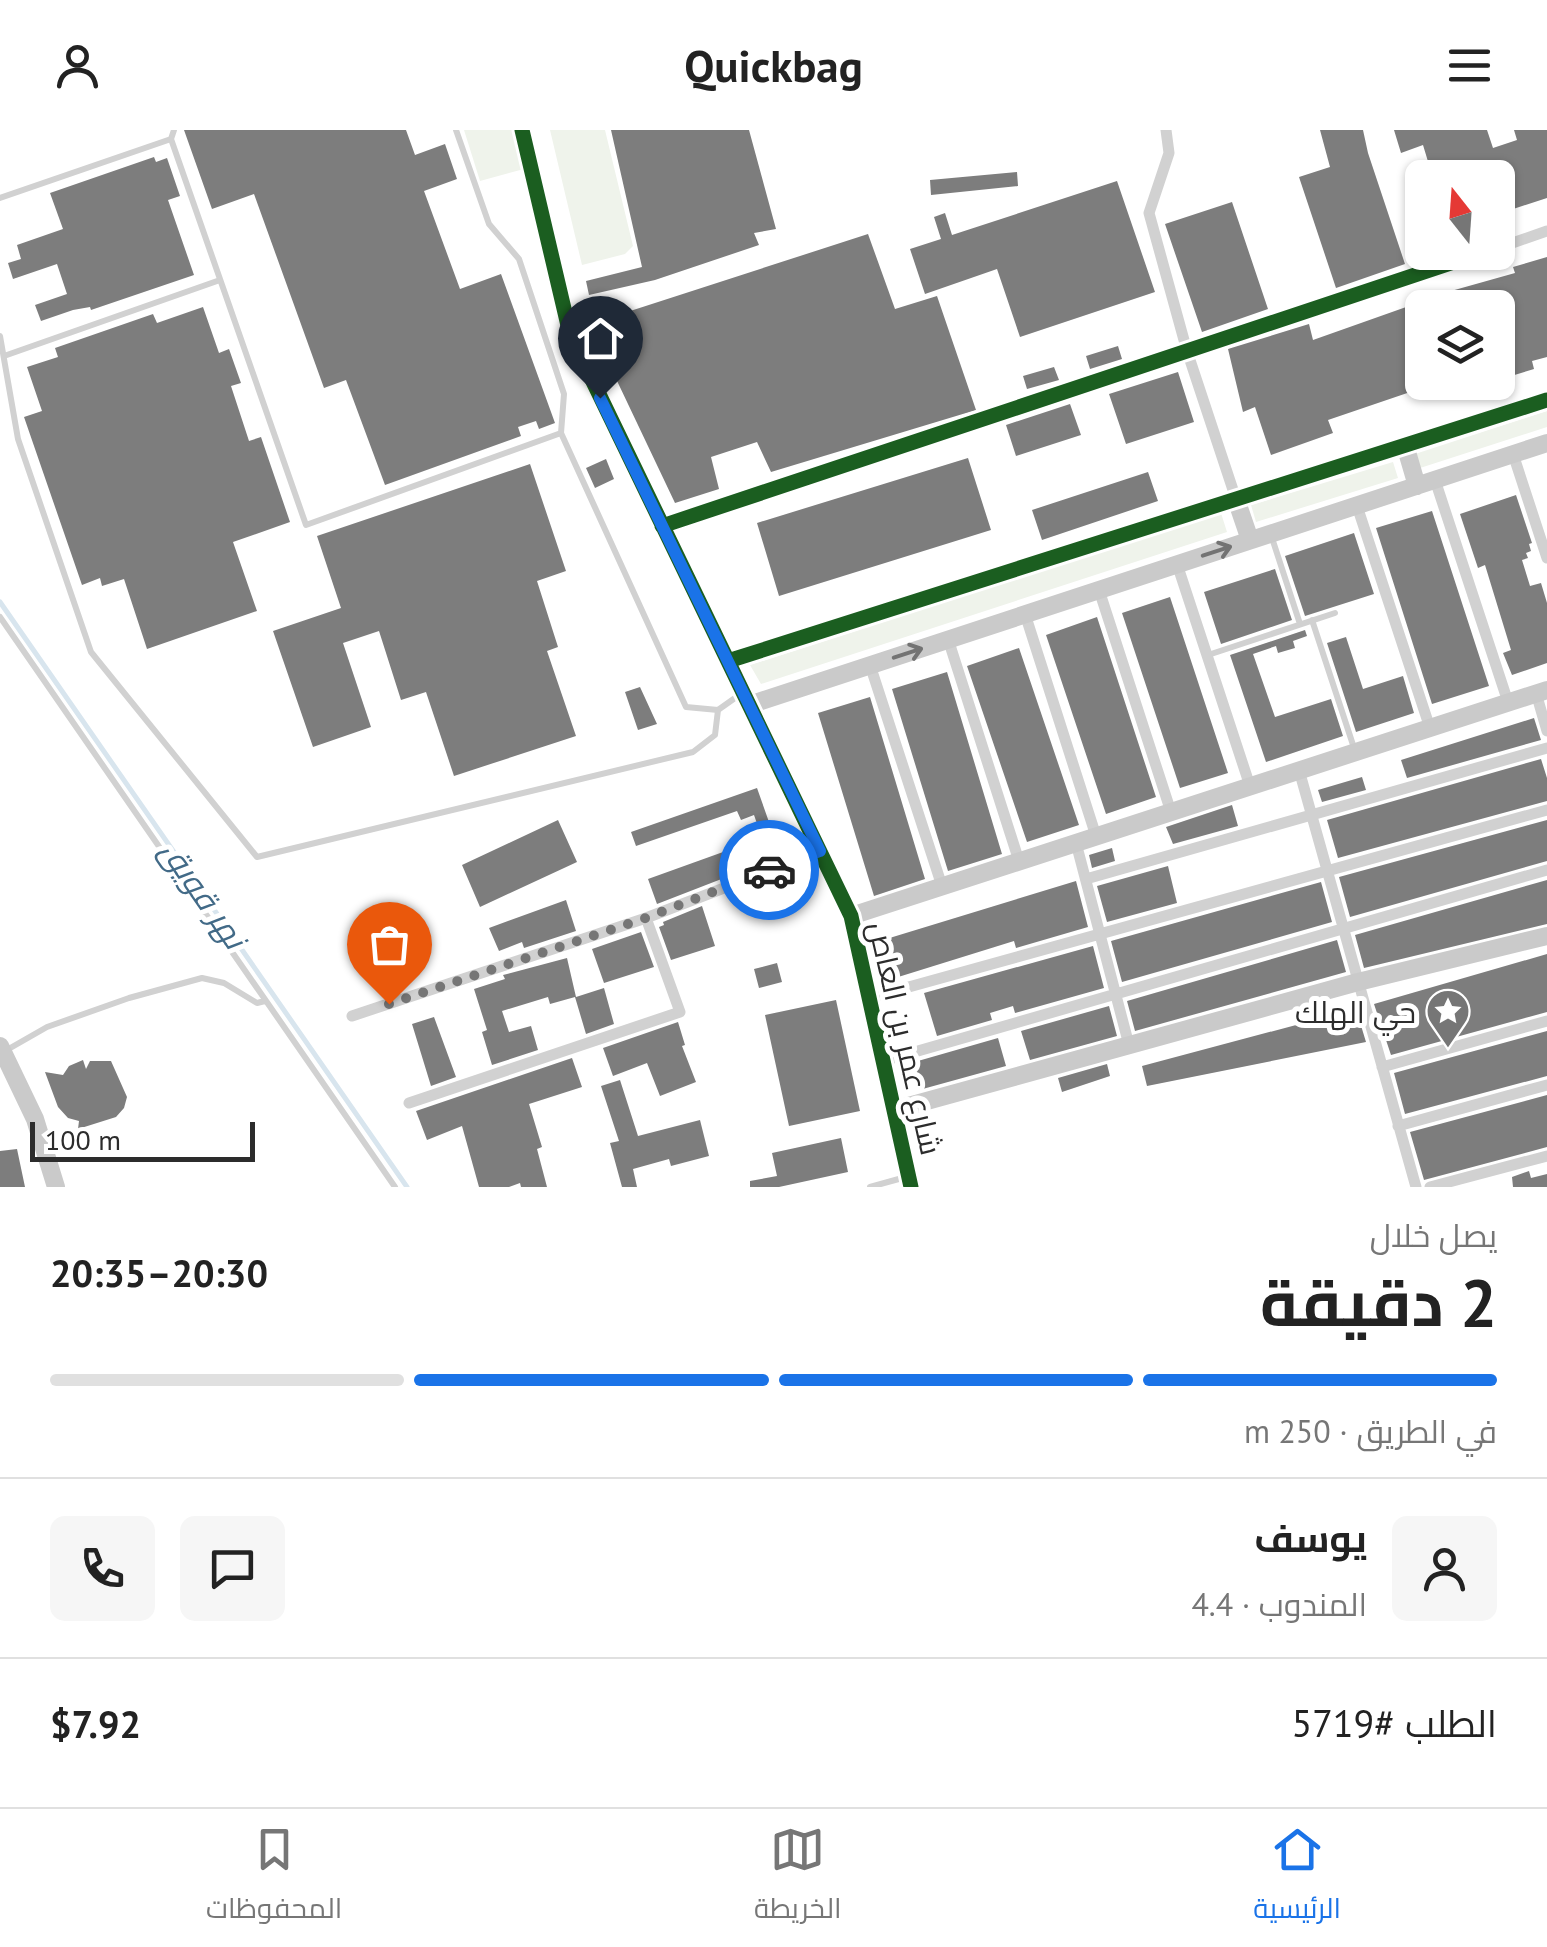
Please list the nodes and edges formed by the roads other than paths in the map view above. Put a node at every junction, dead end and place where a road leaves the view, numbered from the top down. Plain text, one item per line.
1 (174, 130) edge
2 (456, 130) edge
3 (522, 130) edge
4 (1166, 130) edge
5 (171, 139) junction
6 (0, 198) edge
7 (1547, 232) edge
8 (1515, 242) edge
9 (1430, 270) edge
10 (220, 280) junction
11 (0, 336) edge
12 (1188, 351) junction
13 (4, 356) junction
14 (1547, 400) edge
15 (561, 432) junction
16 (1547, 443) edge
17 (1405, 445) junction
18 (1513, 454) junction
19 (1426, 483) junction
20 (1236, 499) junction
21 (1356, 506) junction
22 (662, 526) junction
23 (1270, 534) junction
24 (1250, 540) junction
25 (1547, 558) edge
26 (1177, 564) junction
27 (1099, 590) junction
28 (1335, 613) dead end
29 (1025, 614) junction
30 (0, 616) edge
31 (1312, 620) junction
32 (1300, 624) junction
33 (948, 640) junction
34 (1207, 655) junction
35 (728, 661) junction
36 (870, 665) junction
37 (1542, 692) edge
38 (746, 699) junction
39 (1508, 702) junction
40 (718, 710) junction
41 (1430, 728) junction
42 (1547, 731) edge
43 (1547, 748) edge
44 (1356, 752) junction
45 (1299, 770) junction
46 (1250, 786) junction
47 (1547, 810) edge
48 (1171, 812) junction
49 (1312, 815) junction
50 (1096, 836) junction
51 (1076, 842) junction
52 (820, 851) junction
53 (1019, 861) junction
54 (1326, 869) junction
55 (1547, 870) edge
56 (1086, 879) junction
57 (942, 886) junction
58 (851, 916) junction
59 (646, 918) junction
60 (1343, 928) junction
61 (1100, 933) junction
62 (1547, 936) edge
63 (1358, 982) junction
64 (1116, 994) junction
65 (869, 998) junction
66 (265, 1000) junction
67 (352, 1016) dead end
68 (1547, 1021) edge
69 (1129, 1045) junction
70 (2, 1049) edge
71 (883, 1060) junction
72 (1382, 1067) junction
73 (1547, 1086) edge
74 (409, 1104) dead end
75 (894, 1110) junction
76 (1398, 1126) junction
77 (1547, 1156) edge
78 (910, 1182) edge
79 (868, 1186) edge
80 (56, 1187) edge
81 (395, 1187) edge
82 (1416, 1187) edge
83 (1430, 1187) edge

1 - 5 lane
2 - 15 lane
3 - 22 street, شارع عمر بن العاص
4 - 12 street
5 - 6 lane
5 - 10 lane
7 - 8 street
9 - 12 street
10 - 13 lane
10 - 15 lane
11 - 13 lane
12 - 20 street
12 - 22 street
13 - 40 lane
14 - 17 street
15 - 40 lane
16 - 18 street
17 - 19 street
17 - 20 street
18 - 19 street
18 - 25 street
19 - 21 street
19 - 39 street
20 - 24 street
20 - 35 street
21 - 23 street
21 - 41 street
22 - 35 street, شارع عمر بن العاص
23 - 24 street
23 - 32 lane
26 -> 24 street
26 - 27 street
26 - 34 street
27 - 29 street
27 - 48 street
28 - 31 lane
29 - 33 street
29 - 50 street
30 - 66 lane
31 - 32 lane
31 - 44 lane
32 - 34 lane
36 -> 33 street
33 - 53 street
34 - 46 street
35 - 38 street, شارع عمر بن العاص
36 - 38 street
36 - 57 street
37 - 39 street
37 - 42 street
38 - 40 lane
38 - 52 street, شارع عمر بن العاص
39 - 41 street
41 - 44 street
43 - 49 street
44 - 45 street
45 - 46 street
45 - 49 street
46 - 48 street
47 - 54 street
48 - 50 street
49 - 54 street
49 - 56 street
50 - 51 street
51 - 53 street
51 - 56 street
52 - 58 street, شارع عمر بن العاص
52 - 59 street
53 - 57 street
54 - 60 street
54 - 61 street
55 - 60 street
56 - 61 street
57 - 58 street
58 - 65 street, شارع عمر بن العاص
59 - 67 street
59 - 74 street
60 - 63 street
60 - 64 street
61 - 64 street
61 - 65 street
62 - 63 street
63 - 69 street
63 - 72 street
64 - 69 street
64 - 71 street
65 - 71 street, شارع عمر بن العاص
66 - 70 lane
66 - 81 lane
68 - 72 street
69 - 75 street
70 - 80 street
71 - 75 street, شارع عمر بن العاص
72 - 76 street
73 - 76 street
75 - 78 street, شارع عمر بن العاص
76 - 82 street
77 - 83 street
78 - 79 lane

